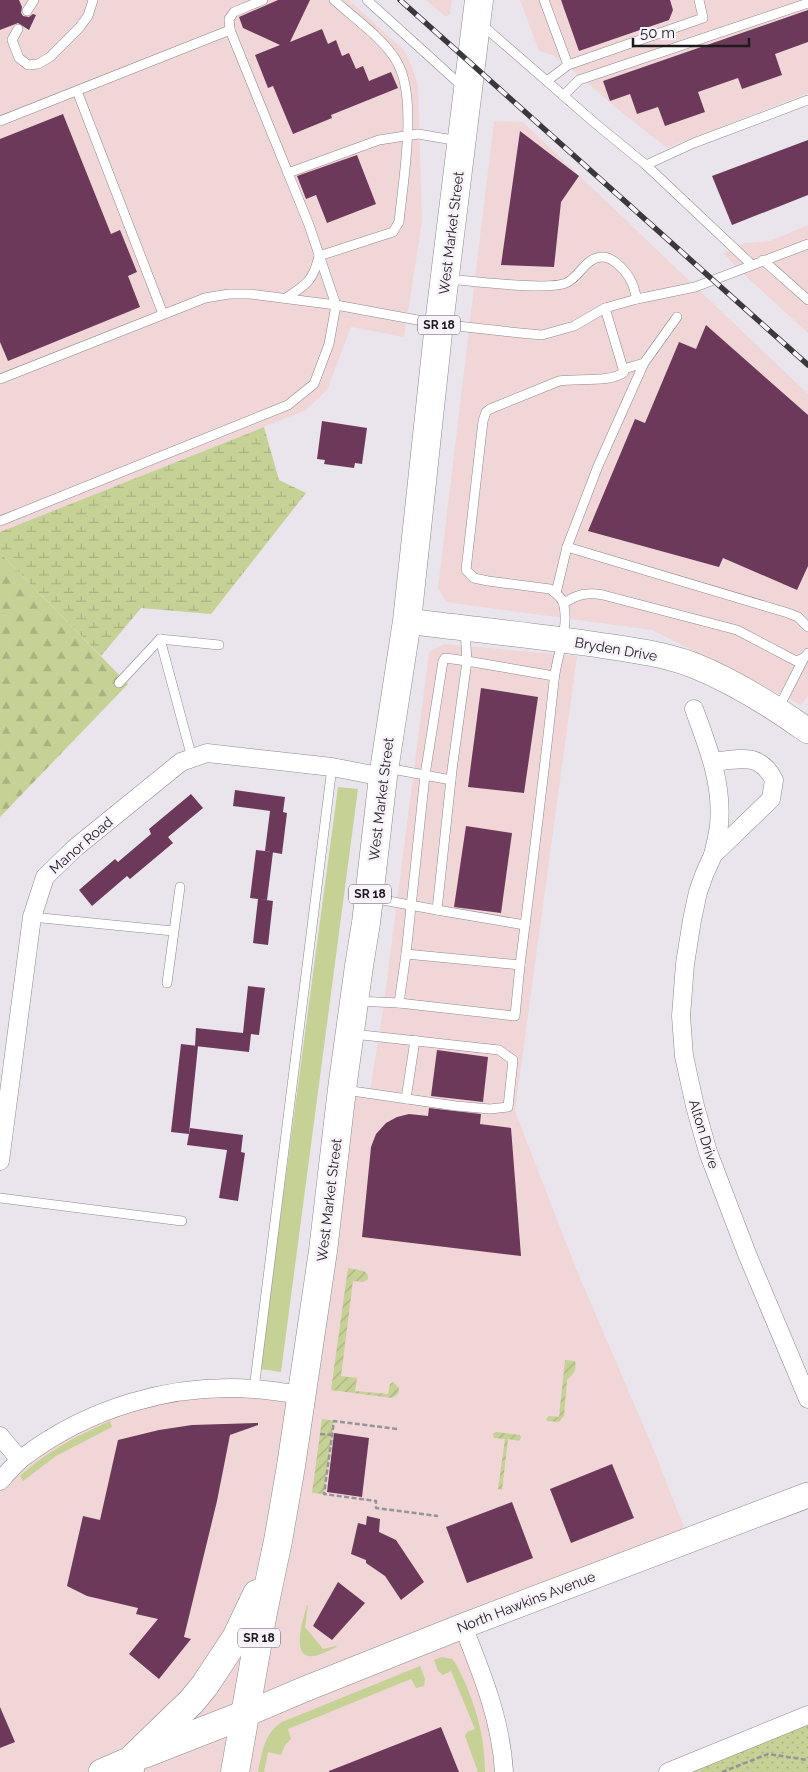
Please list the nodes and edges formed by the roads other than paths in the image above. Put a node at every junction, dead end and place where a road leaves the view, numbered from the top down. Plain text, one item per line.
1 (34, 0) edge
2 (93, 0) edge
3 (263, 0) edge
4 (334, 0) edge
5 (367, 0) edge
6 (544, 0) edge
7 (699, 0) edge
8 (808, 3) edge
9 (478, 10) edge
10 (27, 11) dead end
11 (18, 29) dead end
12 (230, 30) junction
13 (568, 65) junction
14 (547, 81) junction
15 (77, 90) junction
16 (468, 91) junction
17 (563, 96) junction
18 (808, 100) edge
19 (0, 121) edge
20 (407, 136) junction
21 (462, 141) junction
22 (646, 165) junction
23 (288, 173) junction
24 (808, 244) edge
25 (320, 256) junction
26 (763, 260) junction
27 (752, 265) junction
28 (445, 279) junction
29 (286, 298) junction
30 (637, 299) junction
31 (808, 300) edge
32 (336, 306) junction
33 (604, 308) junction
34 (163, 314) junction
35 (677, 317) dead end
36 (440, 324) junction
37 (644, 363) junction
38 (624, 369) junction
39 (0, 379) edge
40 (0, 521) edge
41 (567, 546) junction
42 (556, 593) junction
43 (564, 603) junction
44 (407, 621) junction
45 (808, 627) edge
46 (465, 628) junction
47 (160, 639) junction
48 (562, 640) junction
49 (219, 645) dead end
50 (806, 655) edge
51 (467, 661) junction
52 (554, 676) junction
53 (119, 683) dead end
54 (694, 709) dead end
55 (778, 711) junction
56 (808, 731) edge
57 (192, 758) junction
58 (713, 762) junction
59 (332, 767) junction
60 (384, 772) junction
61 (425, 775) junction
62 (451, 780) junction
63 (713, 855) junction
64 (180, 887) dead end
65 (369, 898) junction
66 (410, 905) junction
67 (437, 910) junction
68 (32, 917) junction
69 (525, 925) junction
70 (174, 931) junction
71 (406, 954) junction
72 (520, 965) junction
73 (167, 983) dead end
74 (355, 1001) junction
75 (399, 1002) junction
76 (350, 1033) junction
77 (415, 1040) junction
78 (5, 1073) edge
79 (342, 1089) junction
80 (406, 1099) junction
81 (0, 1161) edge
82 (0, 1198) edge
83 (182, 1221) dead end
84 (254, 1389) junction
85 (303, 1396) junction
86 (808, 1400) edge
87 (0, 1436) edge
88 (20, 1460) junction
89 (0, 1481) edge
90 (808, 1495) edge
91 (274, 1562) junction
92 (463, 1626) junction
93 (246, 1714) junction
94 (808, 1715) edge
95 (131, 1765) edge
96 (101, 1772) edge
97 (235, 1772) edge
98 (504, 1772) edge
99 (668, 1772) edge

1 - 10 lane
2 - 11 lane
3 - 12 lane
4 - 20 lane
5 - 16 lane
6 - 13 lane
7 - 13 lane
8 - 17 lane
9 - 14 lane
9 - 16 main road, West Market Street / SR 18
12 - 15 lane
12 - 23 lane
13 - 14 lane
14 - 17 lane
15 - 19 lane
15 - 34 lane
16 - 21 main road, West Market Street / SR 18
17 - 22 lane
18 - 22 lane
20 - 21 lane
20 - 23 lane
20 - 25 lane
21 - 28 main road, West Market Street / SR 18
22 - 27 lane
23 - 25 lane
24 - 26 lane
25 - 29 lane
25 - 32 lane
26 - 27 lane
26 - 31 lane
27 - 30 lane
28 - 30 lane
28 - 36 main road, West Market Street / SR 18
29 - 32 lane
29 - 34 lane
30 - 33 lane
32 - 36 lane
32 - 40 lane
33 - 36 lane
33 - 38 lane
34 - 39 lane
35 - 37 lane
36 - 44 main road, West Market Street / SR 18
37 - 38 lane
37 - 41 lane
38 - 42 lane
41 - 42 lane
41 - 45 lane
42 - 43 lane
43 - 48 lane
43 - 50 lane
44 - 46 street, Bryden Drive
44 - 60 main road, West Market Street / SR 18
46 - 48 street, Bryden Drive
46 - 51 lane
47 - 49 lane
47 - 53 lane
47 - 57 lane
48 - 52 lane
48 - 55 street, Bryden Drive
50 - 55 lane
51 - 52 lane
51 - 61 lane
51 - 62 lane
52 - 69 lane
54 - 58 street
55 - 56 street, Bryden Drive
57 - 59 street, Manor Road
57 - 68 street, Manor Road
58 - 63 street, Alton Drive
58 - 63 street, Alton Drive
59 - 60 street, Manor Road
59 - 84 lane
60 - 61 lane
60 - 65 main road, West Market Street / SR 18
61 - 62 lane
61 - 66 lane
62 - 67 lane
63 - 86 street, Alton Drive
64 - 70 lane
65 - 66 lane
65 - 74 main road, West Market Street / SR 18
66 - 67 lane
66 - 71 lane
67 - 69 lane
68 - 70 lane
68 - 78 street, Manor Road
69 - 72 lane
70 - 73 lane
71 - 72 lane
71 - 75 lane
72 - 75 lane
74 - 75 lane
74 - 76 main road, West Market Street / SR 18
76 - 77 lane
76 - 79 main road, West Market Street / SR 18
77 - 80 lane
77 - 80 lane
78 - 81 street, Manor Road
79 - 80 lane
79 - 85 main road, West Market Street / SR 18
82 - 83 lane
84 - 85 street
84 - 88 street
85 - 91 main road, West Market Street / SR 18
87 - 88 street
88 - 89 street
90 - 92 street, North Hawkins Avenue
91 - 93 main road, West Market Street / SR 18
91 - 95 main road
92 - 93 street, North Hawkins Avenue
92 - 98 street
93 - 95 main road
93 - 97 main road, West Market Street / SR 18
94 - 99 street
95 - 96 street

